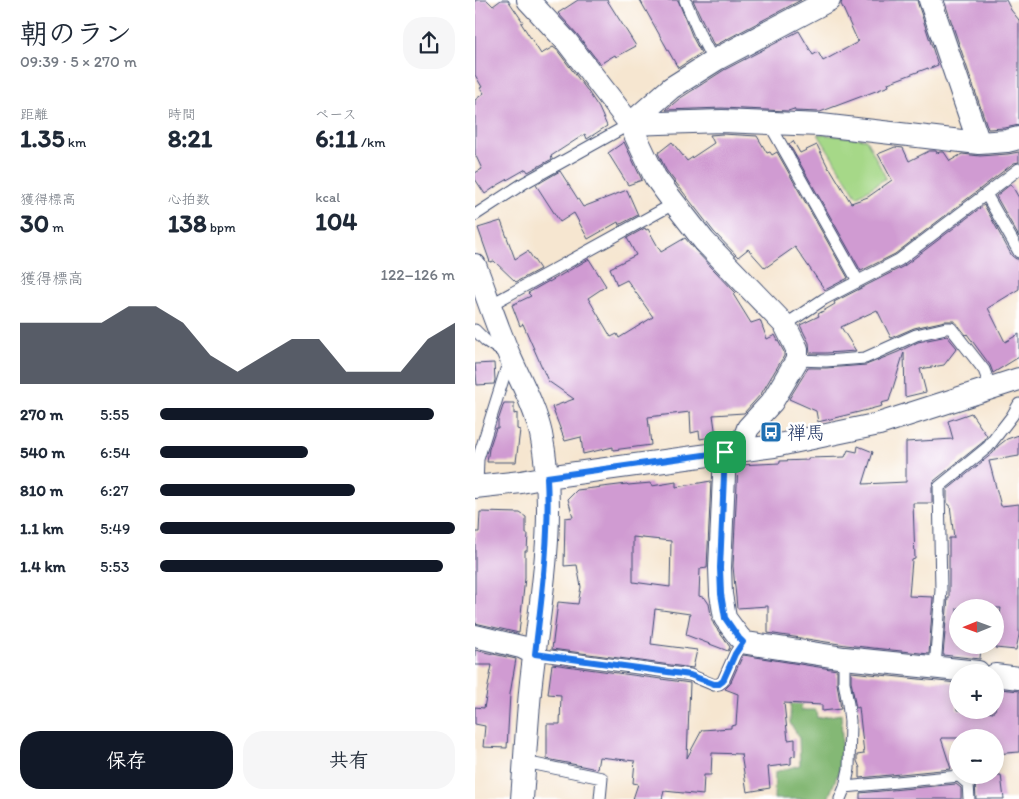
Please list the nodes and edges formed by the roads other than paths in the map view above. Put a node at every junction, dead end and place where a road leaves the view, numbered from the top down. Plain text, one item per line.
1 (528, 0) edge
2 (685, 0) edge
3 (829, 0) edge
4 (931, 0) edge
5 (790, 9) edge
6 (713, 62) junction
7 (769, 122) junction
8 (630, 124) junction
9 (1019, 138) edge
10 (979, 143) junction
11 (1019, 168) edge
12 (986, 194) junction
13 (675, 204) junction
14 (475, 215) edge
15 (1019, 252) edge
16 (475, 265) edge
17 (858, 281) junction
18 (490, 305) junction
19 (785, 325) junction
20 (475, 330) edge
21 (510, 356) junction
22 (797, 360) junction
23 (1019, 379) edge
24 (991, 388) junction
25 (1019, 404) edge
26 (747, 449) junction
27 (725, 452) junction
28 (547, 477) junction
29 (476, 487) edge
30 (475, 636) edge
31 (743, 642) junction
32 (535, 654) junction
33 (844, 658) junction
34 (935, 667) junction
35 (949, 669) edge
36 (1004, 676) edge
37 (1019, 678) edge
38 (525, 762) junction
39 (845, 787) junction
40 (522, 799) edge
41 (600, 799) edge
42 (840, 799) edge
43 (969, 799) edge

1 - 8 street
2 - 6 lane
3 - 5 street
4 - 10 street
5 - 6 street
6 - 8 street
7 - 8 street
7 - 10 street
7 - 17 lane
8 - 13 street
8 - 14 lane
9 - 10 street
11 - 12 lane
12 - 15 lane
12 - 17 lane
13 - 18 lane
13 - 19 street
16 - 18 street
17 - 19 lane
18 - 21 street
19 - 22 street
20 - 21 lane
21 - 28 street
21 - 29 lane
22 - 24 lane
22 - 26 street
23 - 24 street
24 - 26 street
25 - 34 lane
26 - 27 street
27 - 28 street
27 - 31 street
28 - 29 street
28 - 32 street
30 - 32 street
31 - 32 lane
31 - 33 street
32 - 38 street
33 - 34 street
33 - 39 lane
34 - 35 street
36 - 37 street
38 - 40 street
38 - 41 lane
39 - 42 lane
39 - 43 lane

